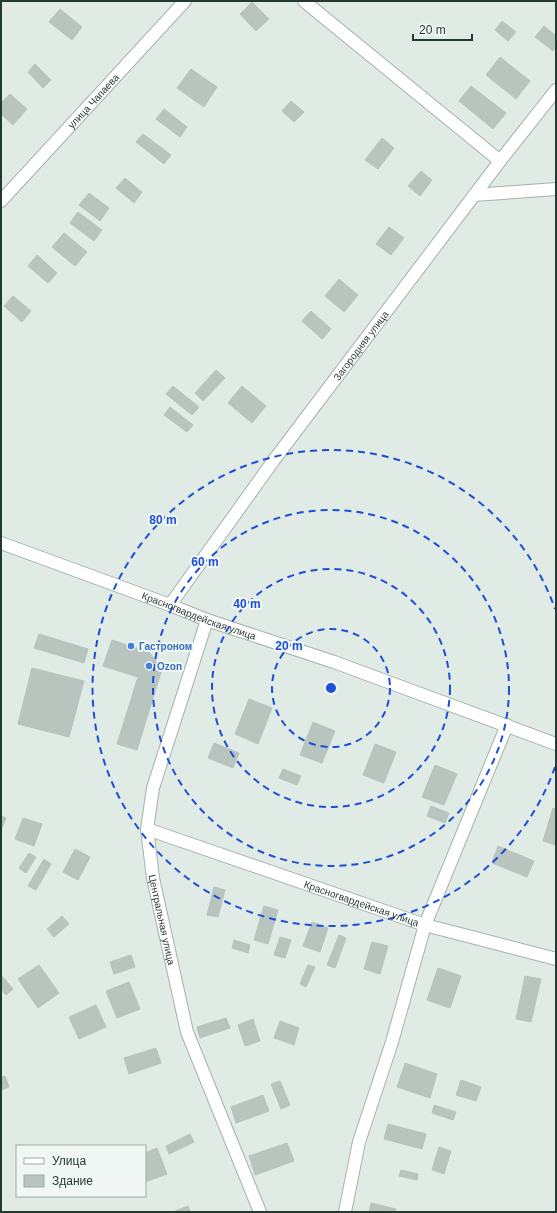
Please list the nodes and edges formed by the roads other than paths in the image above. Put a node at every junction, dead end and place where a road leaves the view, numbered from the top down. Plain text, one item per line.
1 (185, 1) edge
2 (304, 1) edge
3 (556, 90) edge
4 (500, 161) junction
5 (556, 190) edge
6 (474, 195) junction
7 (1, 201) edge
8 (1, 543) edge
9 (170, 605) junction
10 (207, 620) junction
11 (507, 725) junction
12 (556, 744) edge
13 (147, 829) junction
14 (426, 924) junction
15 (556, 959) edge
16 (260, 1212) edge
17 (345, 1212) edge

1 - 7 street, улица Чапаева
2 - 4 street
3 - 4 street, Загородняя улица
4 - 6 street, Загородняя улица
5 - 6 street
6 - 9 street, Загородняя улица
8 - 9 street, Красногвардейская улица
9 - 10 street, Красногвардейская улица
10 - 11 street, Красногвардейская улица
10 - 13 street, Центральная улица
11 - 12 street, Красногвардейская улица
11 - 14 street
13 - 14 street, Красногвардейская улица
13 - 16 street, Центральная улица
14 - 15 street, Красногвардейская улица
14 - 17 street

